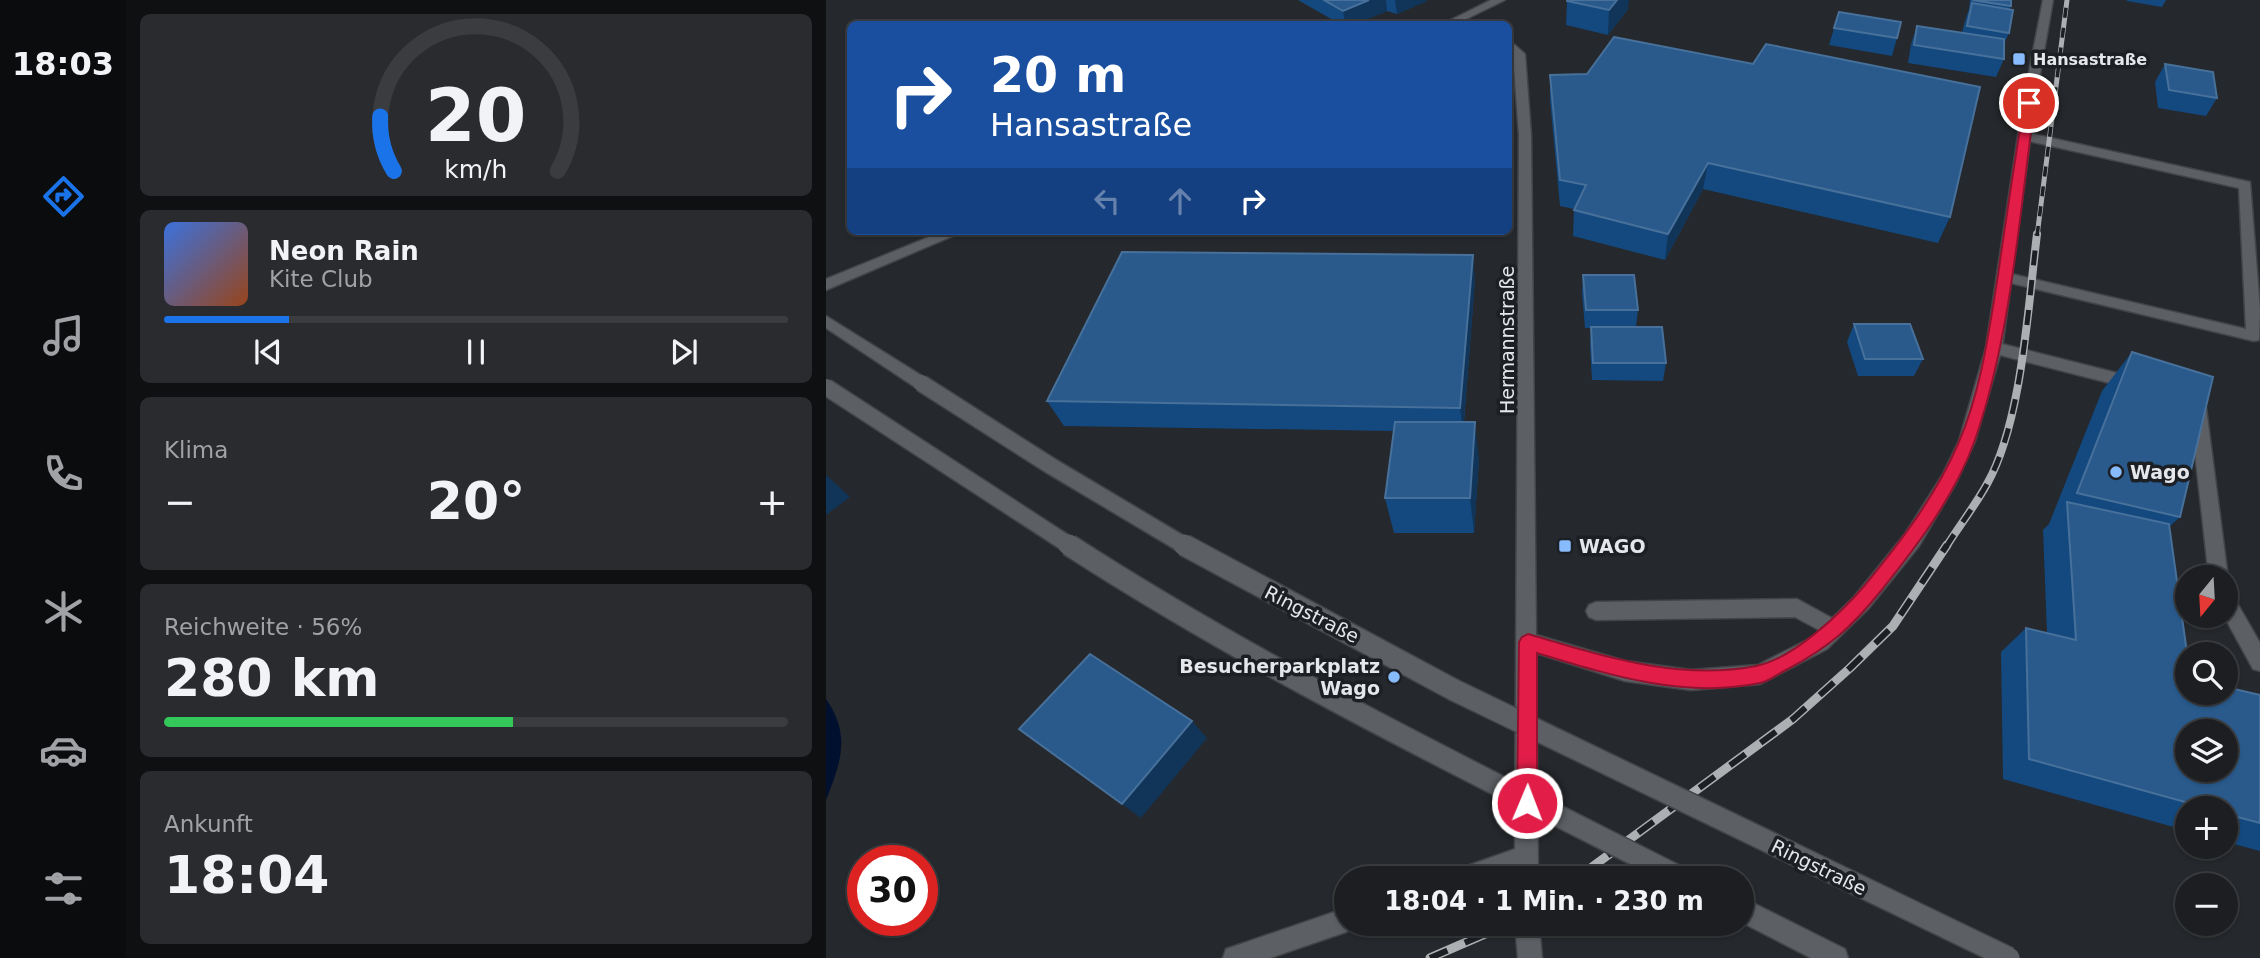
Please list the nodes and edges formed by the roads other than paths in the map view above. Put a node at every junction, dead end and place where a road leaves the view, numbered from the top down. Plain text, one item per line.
1 (1500, 0) edge
2 (2048, 0) edge
3 (1467, 16) junction
4 (1455, 21) edge
5 (1476, 21) edge
6 (1512, 47) edge
7 (2024, 136) junction
8 (947, 235) edge
9 (2003, 277) junction
10 (826, 285) edge
11 (826, 321) edge
12 (1994, 348) junction
13 (826, 387) edge
14 (2146, 387) edge
15 (2184, 398) edge
16 (2217, 565) edge
17 (1596, 611) dead end
18 (2238, 623) edge
19 (1834, 629) junction
20 (1528, 642) junction
21 (2260, 662) edge
22 (1526, 866) edge
23 (1657, 866) edge
24 (1754, 916) edge
25 (1334, 924) edge
26 (1528, 936) edge
27 (1235, 958) edge
28 (1530, 958) edge
29 (1836, 958) edge
30 (2009, 958) edge

1 - 3 street
2 - 7 street
3 - 4 street
3 - 5 street
6 - 20 street, Hermannstraße
7 - 9 street
7 - 9 street
8 - 10 street
9 - 12 street
11 - 30 street, Ringstraße, bridge
12 - 14 street
12 - 19 street
13 - 23 street, bridge
15 - 16 street
17 - 19 street
18 - 21 street
19 - 20 street
20 - 22 street
24 - 29 street
25 - 27 street
26 - 28 street

